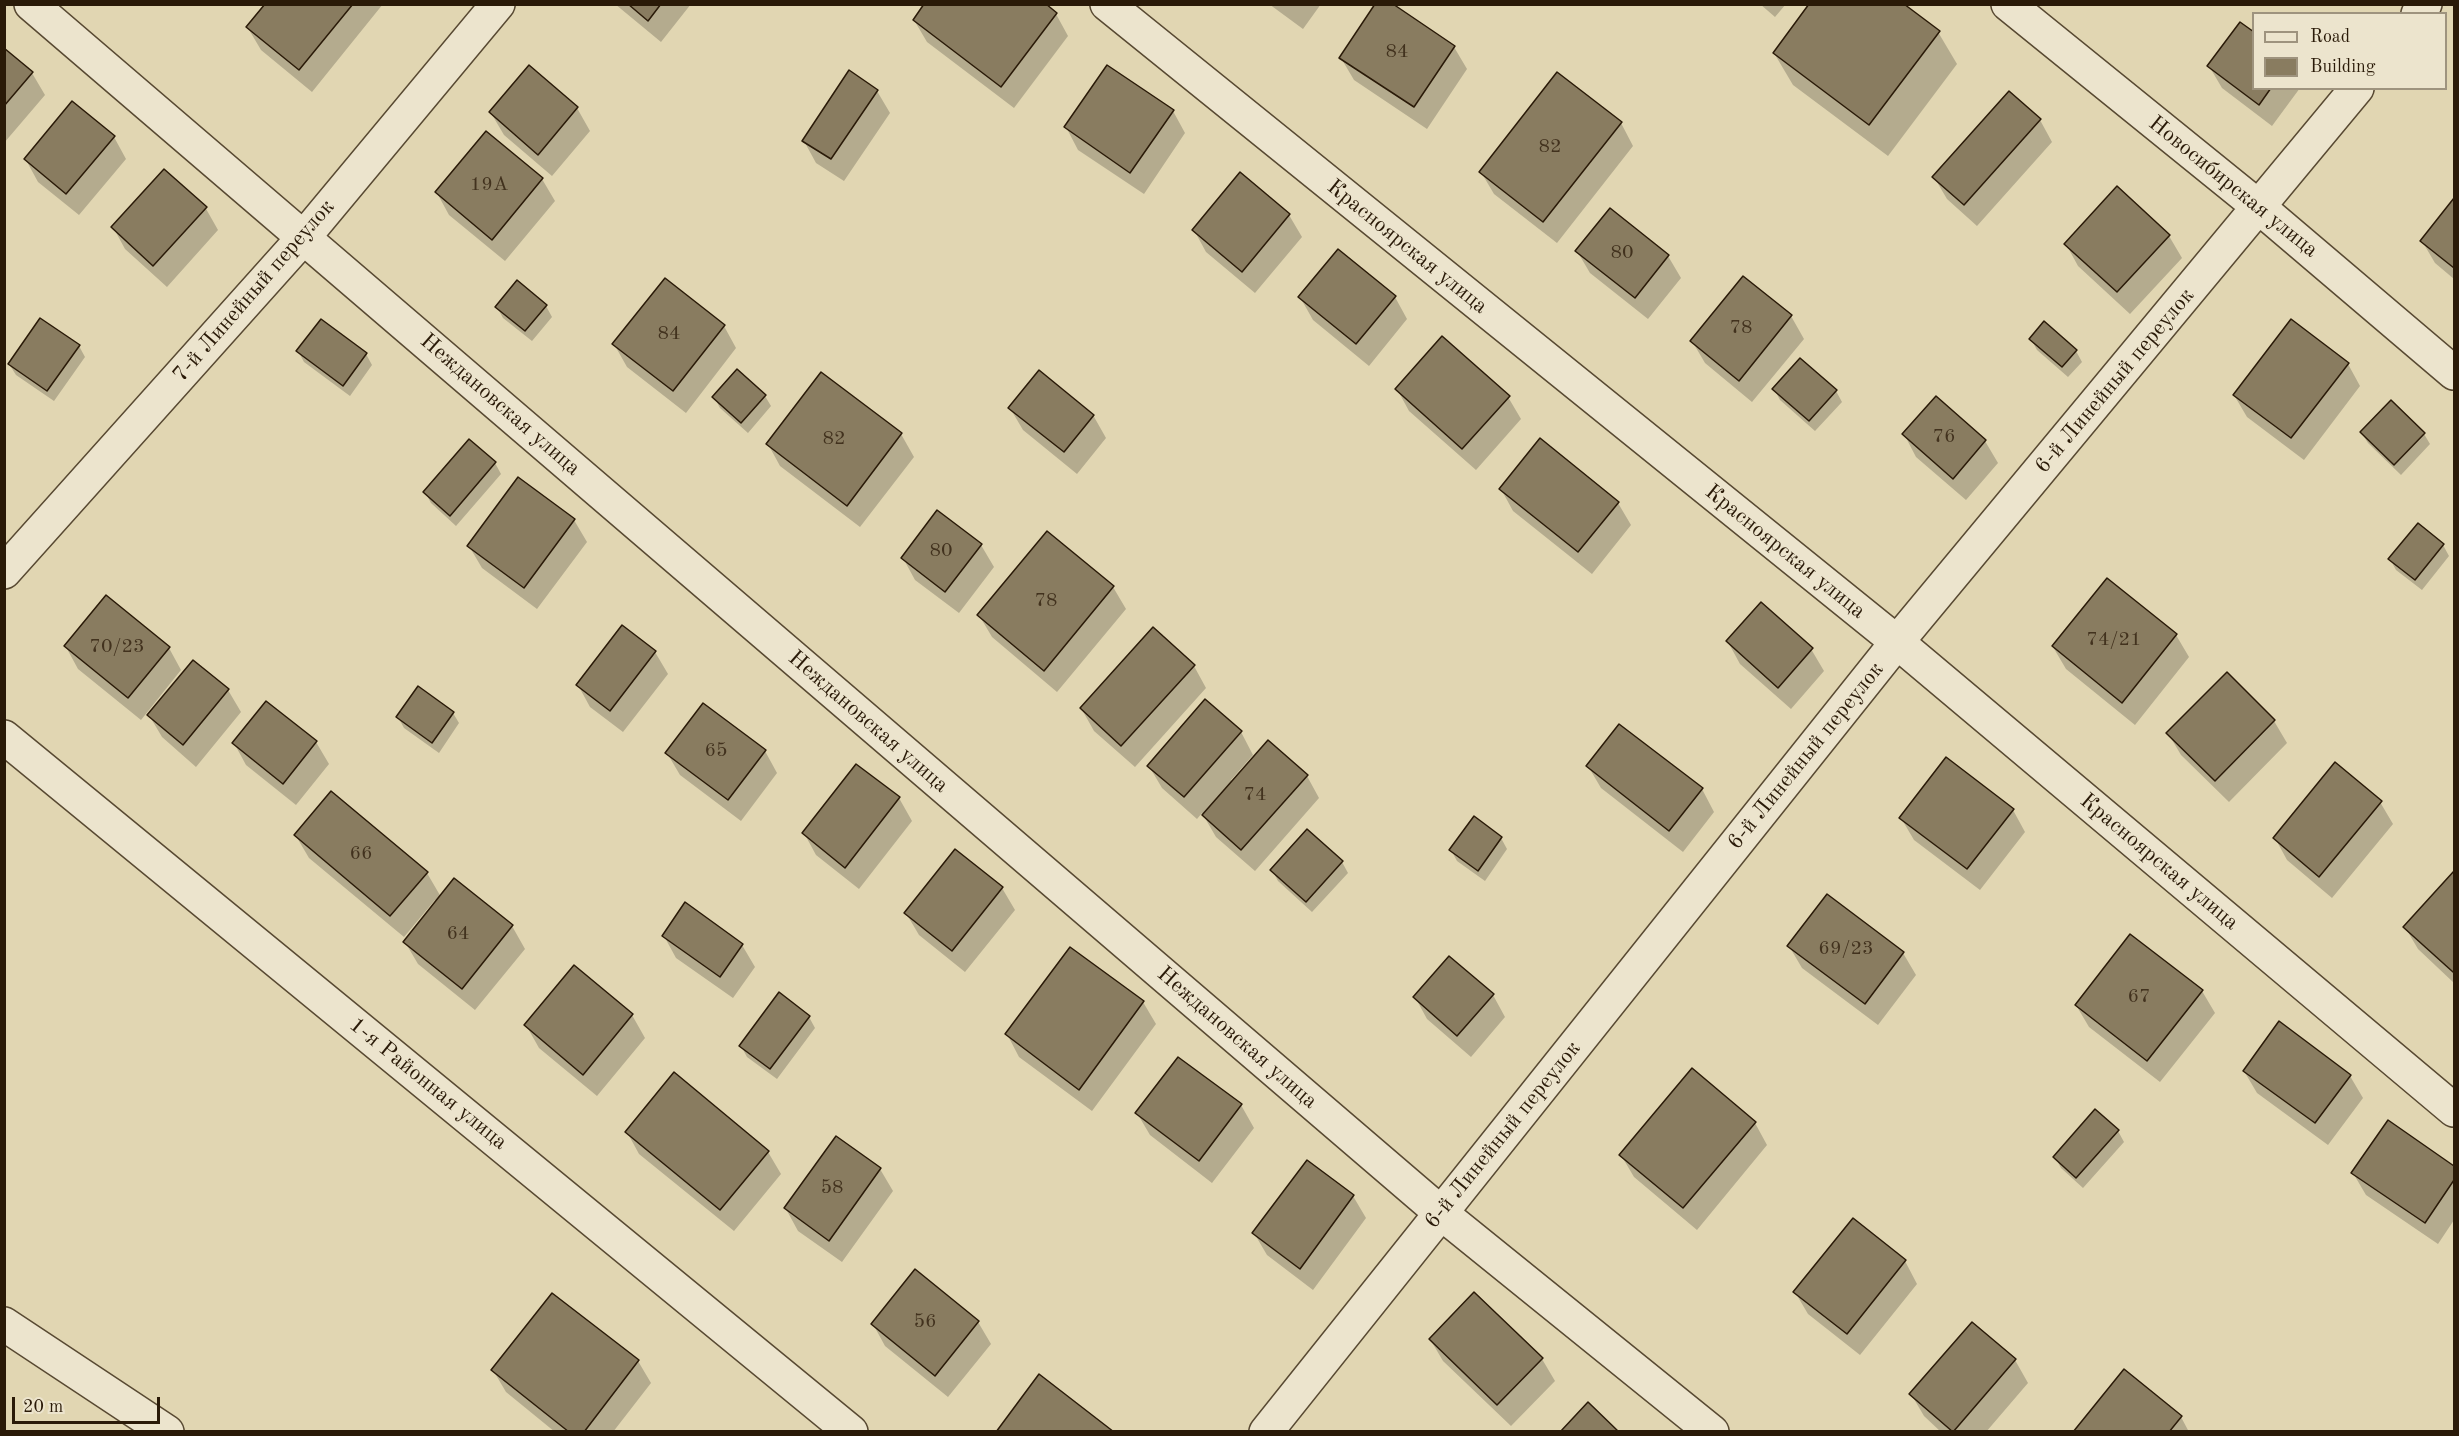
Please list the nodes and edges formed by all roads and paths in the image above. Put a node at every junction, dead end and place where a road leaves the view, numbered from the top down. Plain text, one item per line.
1 (31, 4) edge
2 (498, 4) edge
3 (1107, 4) edge
4 (2008, 4) edge
5 (2355, 90) edge
6 (2260, 208) junction
7 (304, 237) junction
8 (2454, 373) edge
9 (4, 572) edge
10 (1897, 642) junction
11 (4, 737) edge
12 (2454, 1110) edge
13 (1441, 1213) junction
14 (4, 1324) edge
15 (167, 1431) edge
16 (851, 1431) edge
17 (1266, 1431) edge
18 (1712, 1431) edge

1 - 7 street, Неждановская улица
2 - 7 street, 7-й Линейный переулок
3 - 10 street, Красноярская улица
4 - 6 street, Новосибирская улица
5 - 6 street, 6-й Линейный переулок
6 - 8 street, Новосибирская улица
6 - 10 street, 6-й Линейный переулок
7 - 9 street, 7-й Линейный переулок
7 - 13 street, Неждановская улица
10 - 12 street, Красноярская улица
10 - 13 street, 6-й Линейный переулок
11 - 16 street, 1-я Районная улица
13 - 17 street, 6-й Линейный переулок
13 - 18 street, Неждановская улица
14 - 15 street

